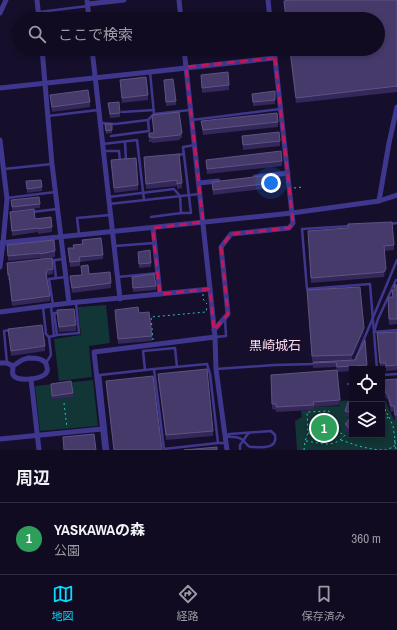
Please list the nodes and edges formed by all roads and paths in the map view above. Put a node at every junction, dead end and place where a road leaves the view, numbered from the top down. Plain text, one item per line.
1 (6, 0) edge
2 (37, 0) edge
3 (124, 0) edge
4 (179, 0) edge
5 (268, 0) edge
6 (87, 3) edge
7 (0, 12) edge
8 (39, 12) joint
9 (180, 12) edge
10 (269, 12) edge
11 (43, 56) edge
12 (93, 56) edge
13 (185, 56) edge
14 (275, 58) joint
15 (186, 68) junction
16 (150, 72) junction
17 (95, 78) junction
18 (46, 84) junction
19 (0, 88) edge
20 (397, 107) edge
21 (280, 109) junction
22 (98, 110) junction
23 (154, 110) junction
24 (191, 110) junction
25 (122, 112) dead end
26 (154, 114) junction
27 (48, 116) junction
28 (148, 120) junction
29 (192, 120) junction
30 (100, 123) junction
31 (111, 136) dead end
32 (0, 140) edge
33 (124, 142) junction
34 (103, 144) junction
35 (195, 145) junction
36 (104, 151) junction
37 (184, 154) junction
38 (177, 155) edge
39 (133, 160) edge
40 (140, 160) junction
41 (52, 164) junction
42 (3, 169) junction
43 (288, 173) junction
44 (250, 178) edge
45 (221, 181) edge
46 (199, 183) junction
47 (304, 187) dead end
48 (290, 188) junction
49 (56, 192) junction
50 (143, 192) junction
51 (200, 194) junction
52 (189, 195) junction
53 (397, 195) edge
54 (109, 196) junction
55 (180, 196) junction
56 (7, 198) junction
57 (144, 200) junction
58 (378, 201) junction
59 (109, 204) junction
60 (58, 209) junction
61 (28, 212) edge
62 (181, 213) junction
63 (292, 213) junction
64 (110, 215) junction
65 (151, 217) dead end
66 (203, 222) junction
67 (397, 223) edge
68 (389, 224) edge
69 (358, 226) edge
70 (153, 228) junction
71 (112, 232) junction
72 (79, 235) junction
73 (61, 237) junction
74 (2, 243) edge
75 (154, 243) junction
76 (114, 246) junction
77 (64, 259) junction
78 (54, 260) junction
79 (397, 260) edge
80 (46, 261) edge
81 (0, 267) edge
82 (158, 272) junction
83 (66, 277) junction
84 (117, 277) junction
85 (56, 278) junction
86 (397, 280) edge
87 (210, 289) junction
88 (202, 290) junction
89 (160, 294) junction
90 (120, 299) junction
91 (76, 303) junction
92 (69, 304) junction
93 (42, 306) junction
94 (52, 306) junction
95 (77, 311) junction
96 (0, 312) edge
97 (62, 312) edge
98 (69, 312) edge
99 (373, 317) junction
100 (225, 318) junction
101 (11, 330) edge
102 (214, 330) junction
103 (397, 330) edge
104 (374, 332) junction
105 (58, 335) junction
106 (54, 336) junction
107 (49, 337) junction
108 (215, 337) junction
109 (154, 344) junction
110 (0, 363) edge
111 (347, 363) edge
112 (7, 364) junction
113 (46, 364) junction
114 (318, 364) edge
115 (13, 366) junction
116 (377, 366) edge
117 (177, 367) junction
118 (154, 369) junction
119 (216, 369) junction
120 (145, 370) junction
121 (397, 374) edge
122 (385, 375) edge
123 (31, 379) junction
124 (383, 402) edge
125 (64, 403) dead end
126 (386, 412) joint
127 (388, 417) junction
128 (385, 418) edge
129 (326, 427) junction
130 (102, 429) junction
131 (67, 433) junction
132 (249, 433) junction
133 (308, 433) junction
134 (397, 434) edge
135 (394, 435) junction
136 (37, 436) junction
137 (225, 436) junction
138 (396, 439) edge
139 (0, 440) edge
140 (342, 440) junction
141 (244, 441) junction
142 (305, 441) junction
143 (226, 443) junction
144 (218, 444) junction
145 (164, 449) edge
146 (39, 450) edge
147 (104, 450) edge
148 (108, 450) edge
149 (228, 450) edge
150 (240, 450) edge
151 (304, 450) edge
152 (396, 450) edge

1 - 7 street
2 - 8 street
3 - 6 street
4 - 9 street
5 - 10 street
6 - 8 lane
11 - 18 street
12 - 17 street
13 - 15 street
14 - 15 street
14 - 21 street
15 - 16 street
15 - 24 street
16 - 17 street
16 - 23 lane
17 - 18 street
17 - 22 street
18 - 19 street
18 - 27 street
20 - 58 street
21 - 29 lane
21 - 43 street
22 - 27 lane
22 - 30 street
23 - 25 lane
23 - 26 lane
24 - 26 lane
24 - 29 street
26 - 28 lane
27 - 41 street
28 - 30 lane
28 - 31 lane
29 - 35 street
30 - 34 street
32 - 42 street
33 - 34 lane
33 - 36 lane
33 - 40 lane
34 - 36 street
35 - 37 lane
35 - 46 street
36 - 54 street
37 - 38 lane
37 - 52 lane
39 - 40 lane
40 - 50 lane
41 - 42 lane
41 - 49 street
42 - 56 street
43 - 44 street
43 - 48 street
45 - 46 street
46 - 51 street
47 - 48 path
48 - 63 street
49 - 56 lane
49 - 60 street
50 - 54 lane
50 - 55 lane
50 - 57 lane
51 - 52 lane
51 - 66 street
52 - 55 lane
52 - 62 lane
53 - 58 street
54 - 59 street
55 - 57 lane
55 - 62 lane
56 - 74 street
57 - 59 lane
58 - 63 street
59 - 64 street
60 - 61 lane
60 - 73 street
62 - 65 lane
63 - 66 street
63 - 100 street
64 - 71 street
64 - 72 lane
66 - 70 street
66 - 87 street
67 - 68 lane
69 - 99 lane
70 - 71 street
70 - 75 street
71 - 72 street
71 - 76 street
72 - 73 street
73 - 74 street
73 - 77 street
74 - 81 street
75 - 76 lane
75 - 82 street
76 - 84 street
77 - 78 lane
77 - 83 street
78 - 80 lane
78 - 85 lane
79 - 99 lane
82 - 84 lane
82 - 89 street
83 - 85 lane
83 - 92 street
84 - 90 street
85 - 94 lane
86 - 104 lane
87 - 88 street
87 - 102 street
88 - 89 street
88 - 109 path
89 - 90 street
90 - 91 street
91 - 92 street
91 - 95 lane
92 - 94 street
93 - 94 street
93 - 96 street
93 - 107 lane
94 - 106 lane
95 - 98 lane
95 - 105 lane
97 - 105 lane
99 - 104 lane
99 - 111 lane
100 - 102 street
100 - 108 lane
101 - 112 lane
102 - 108 street
103 - 104 lane
104 - 116 lane
105 - 106 lane
106 - 107 lane
107 - 113 lane
108 - 109 street
108 - 119 street
109 - 130 street
110 - 112 street
112 - 115 street
113 - 115 street
113 - 123 street
114 - 119 lane
115 - 123 street
117 - 118 lane
117 - 120 lane
117 - 144 lane
118 - 120 lane
118 - 145 lane
119 - 137 street
120 - 148 lane
121 - 122 lane
123 - 136 street
124 - 126 path
125 - 131 path
126 - 127 path
127 - 128 path
127 - 135 path
129 - 133 path
129 - 133 path
129 - 140 path
130 - 131 street
130 - 147 street
131 - 136 street
132 - 137 lane
132 - 141 lane
132 - 141 lane
133 - 142 path
134 - 135 path
135 - 138 path
136 - 139 street
136 - 146 street
137 - 141 lane
137 - 143 street
138 - 140 path
138 - 152 path
140 - 142 path
141 - 150 lane
142 - 151 path
143 - 144 lane
143 - 149 street
144 - 145 lane

